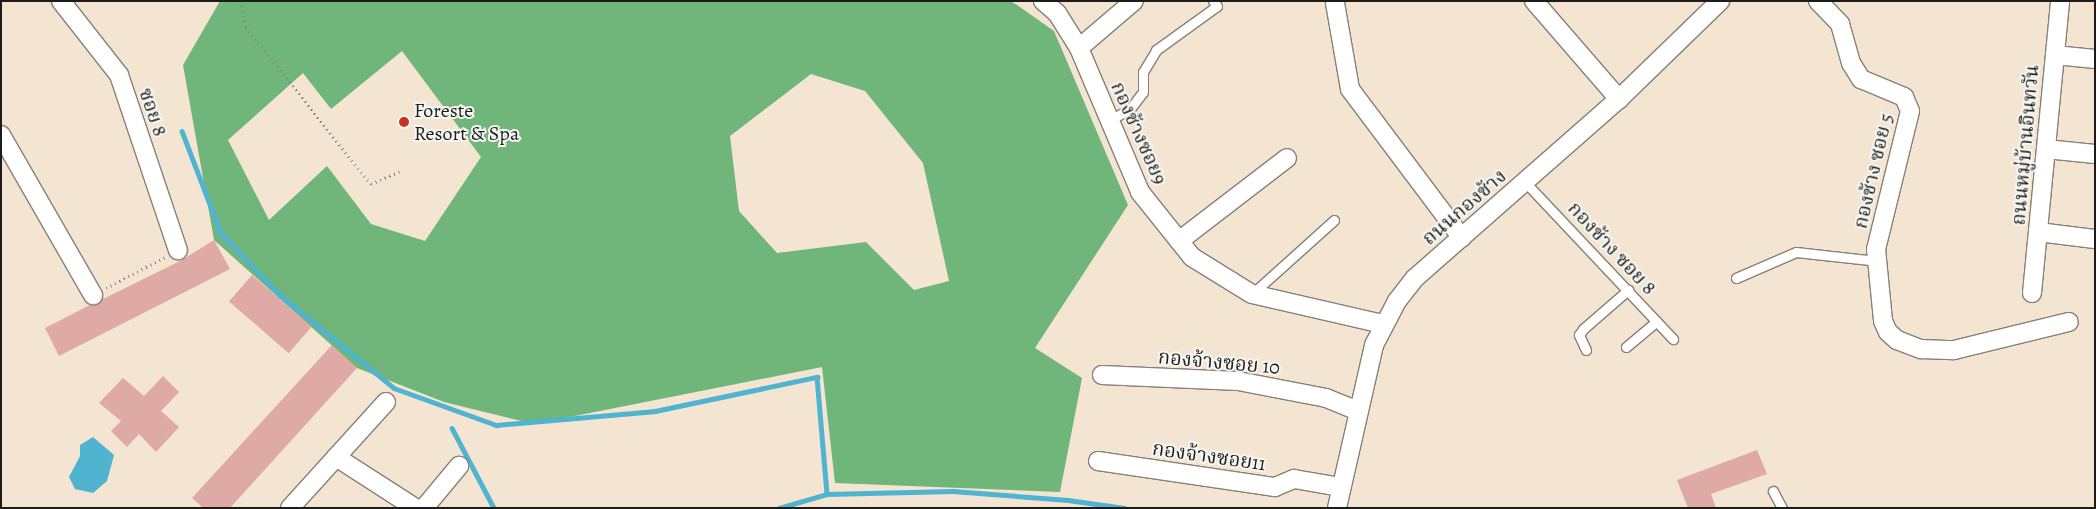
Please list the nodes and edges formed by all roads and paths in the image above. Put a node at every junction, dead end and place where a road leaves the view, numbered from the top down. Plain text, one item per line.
1 (61, 1) edge
2 (241, 1) edge
3 (1043, 1) edge
4 (1134, 1) edge
5 (1213, 1) edge
6 (1534, 1) edge
7 (1720, 1) edge
8 (1818, 1) edge
9 (2060, 1) edge
10 (1335, 3) dead end
11 (1080, 48) junction
12 (2055, 55) junction
13 (2095, 59) edge
14 (1619, 99) junction
15 (1108, 121) junction
16 (1, 135) edge
17 (2046, 148) junction
18 (2095, 154) edge
19 (1287, 158) dead end
20 (402, 170) dead end
21 (1525, 182) junction
22 (1334, 220) dead end
23 (2038, 232) junction
24 (1462, 238) junction
25 (2095, 239) edge
26 (1179, 241) junction
27 (178, 250) joint
28 (1878, 267) junction
29 (1736, 278) dead end
30 (1628, 290) junction
31 (2032, 293) dead end
32 (1252, 294) junction
33 (93, 295) joint
34 (1657, 321) junction
35 (2069, 322) dead end
36 (1383, 324) junction
37 (1673, 339) dead end
38 (1626, 347) dead end
39 (1586, 350) dead end
40 (1102, 375) dead end
41 (386, 402) dead end
42 (1358, 411) junction
43 (336, 457) junction
44 (1098, 461) dead end
45 (459, 466) dead end
46 (1341, 487) junction
47 (1773, 491) dead end
48 (290, 508) edge
49 (415, 508) edge
50 (424, 508) edge
51 (1337, 508) edge
52 (1782, 508) edge

1 - 27 street, ซอย 8
2 - 20 path
3 - 11 street, กองช้างซอย9
4 - 11 street
5 - 15 lane
6 - 14 street
7 - 14 street, ถนนกองช้าง
8 - 28 street, กองช้าง ซอย 5
9 - 12 street, ถนนหมู่บ้านอินทวัน
10 - 24 street
11 - 15 street, กองช้างซอย9
12 - 13 street
12 - 17 street, ถนนหมู่บ้านอินทวัน
14 - 21 street, ถนนกองช้าง
15 - 26 street, กองช้างซอย9
16 - 33 street
17 - 18 street
17 - 23 street, ถนนหมู่บ้านอินทวัน
19 - 26 street
21 - 24 street, ถนนกองช้าง
21 - 30 lane, กองช้าง ซอย 8
22 - 32 lane
23 - 25 street
23 - 31 street, ถนนหมู่บ้านอินทวัน
24 - 36 street, ถนนกองช้าง
26 - 32 street, กองช้างซอย9
27 - 33 path
28 - 29 lane
28 - 35 street, กองช้าง ซอย 5
30 - 34 lane, กองช้าง ซอย 8
30 - 39 lane
32 - 36 street, กองช้างซอย9
34 - 37 lane, กองช้าง ซอย 8
34 - 38 lane
36 - 42 street, ถนนกองช้าง
40 - 42 street, กองจ้างซอย 10
41 - 43 street
42 - 46 street, ถนนกองช้าง
43 - 48 street
43 - 49 street
44 - 46 street, กองจ้างซอย11
45 - 50 street
46 - 51 street, ถนนกองช้าง
47 - 52 lane

